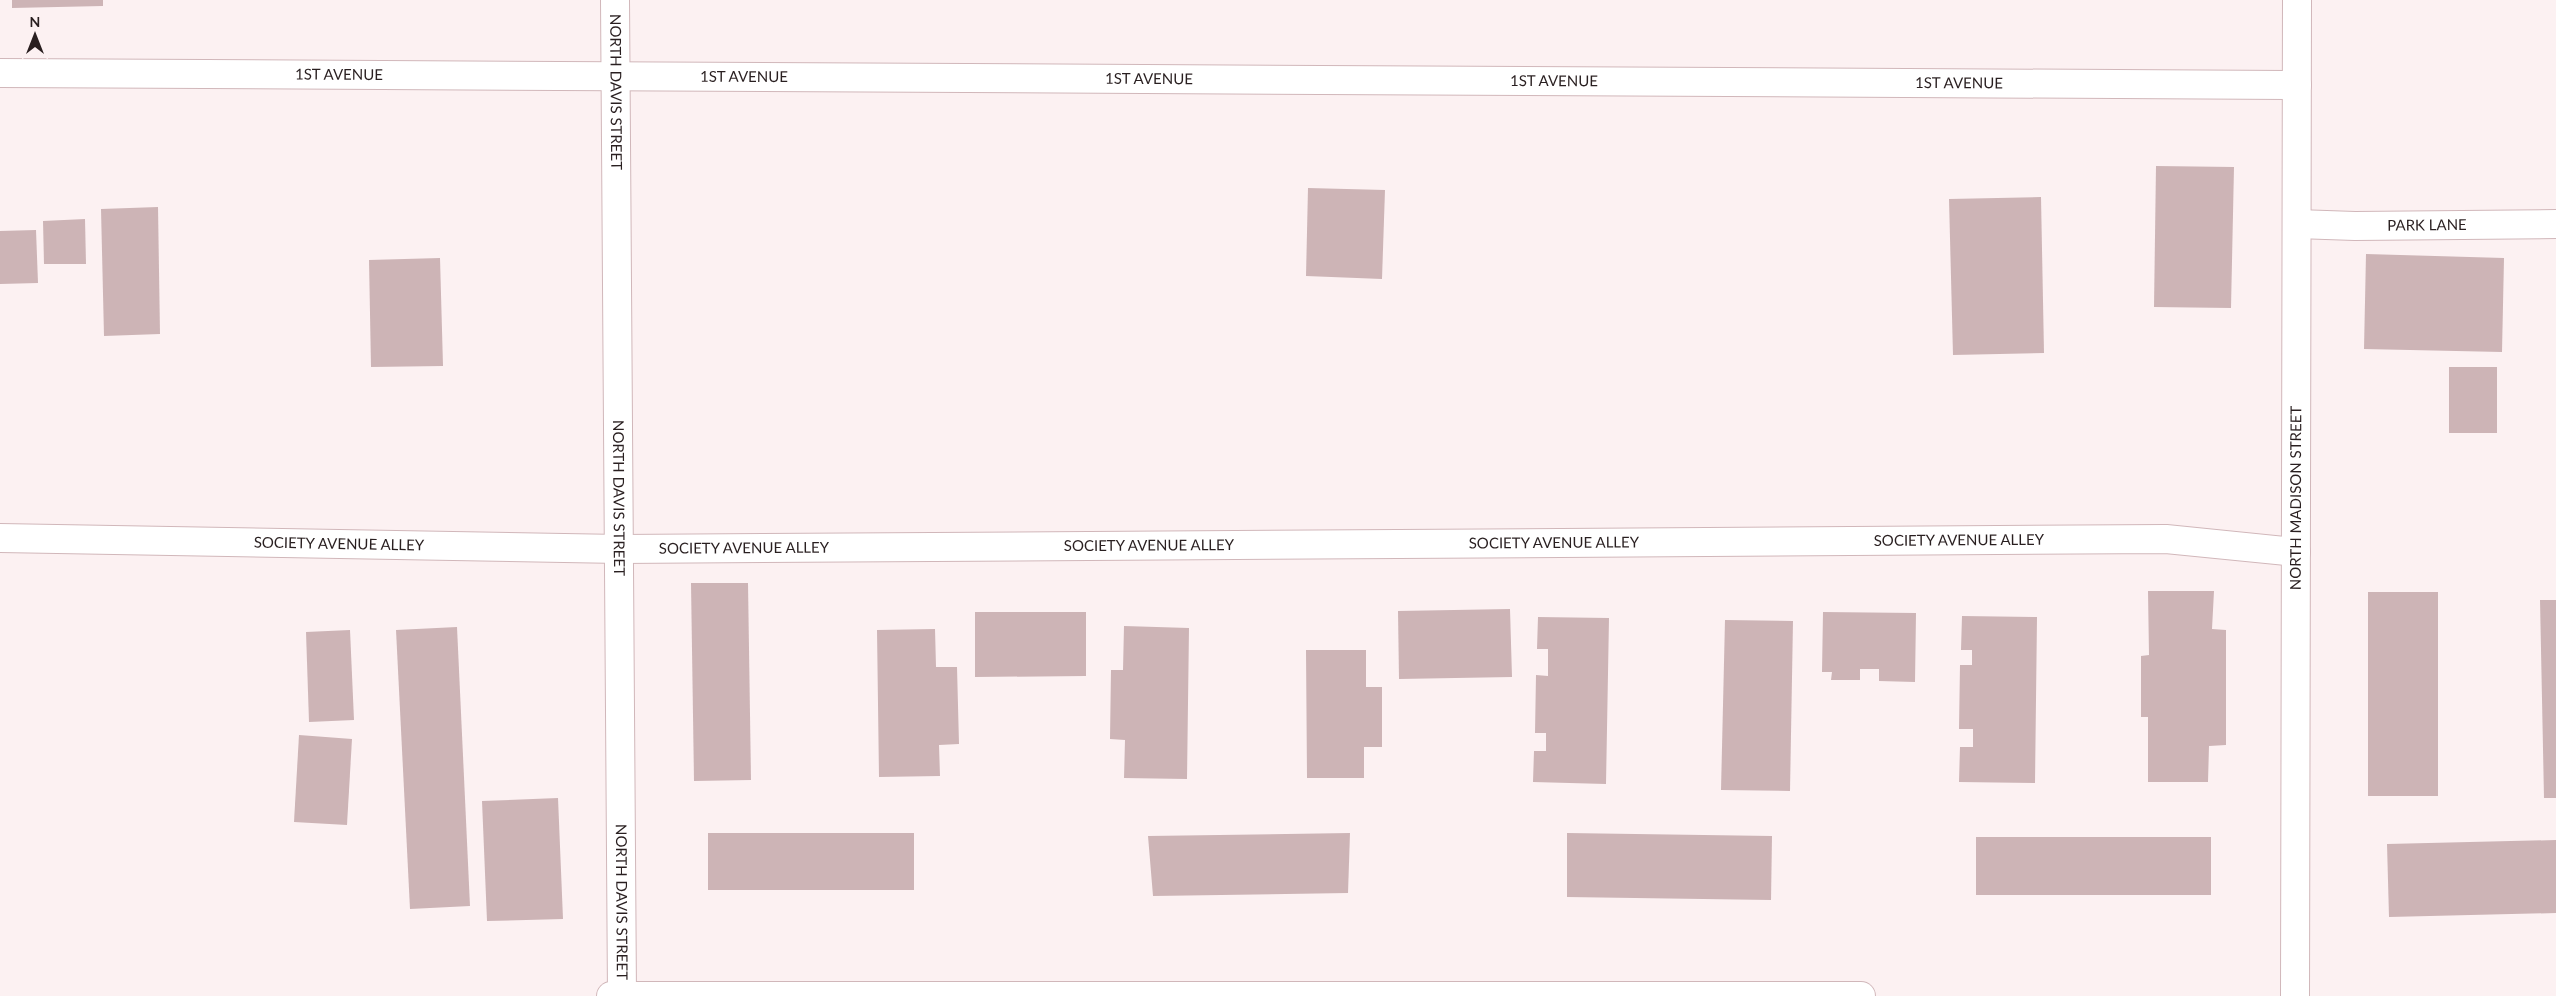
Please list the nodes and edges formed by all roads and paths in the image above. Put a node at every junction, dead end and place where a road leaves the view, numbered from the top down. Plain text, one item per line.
1 (615, 0) edge
2 (2297, 0) edge
3 (0, 73) edge
4 (617, 77) junction
5 (2297, 85) junction
6 (2297, 224) junction
7 (2556, 224) edge
8 (0, 538) edge
9 (620, 549) junction
10 (2296, 552) junction
11 (611, 996) edge
12 (622, 996) edge
13 (1861, 996) edge
14 (2295, 996) edge

1 - 4 street, NORTH DAVIS STREET
2 - 5 street, NORTH MADISON STREET
3 - 4 street, 1ST AVENUE
4 - 5 street, 1ST AVENUE
4 - 9 street, NORTH DAVIS STREET
5 - 6 street, NORTH MADISON STREET
6 - 7 street, PARK LANE
6 - 10 street, NORTH MADISON STREET
8 - 9 street, SOCIETY AVENUE ALLEY
9 - 10 street, SOCIETY AVENUE ALLEY
9 - 12 street, NORTH DAVIS STREET
10 - 14 street, NORTH MADISON STREET
11 - 12 street
12 - 13 street

